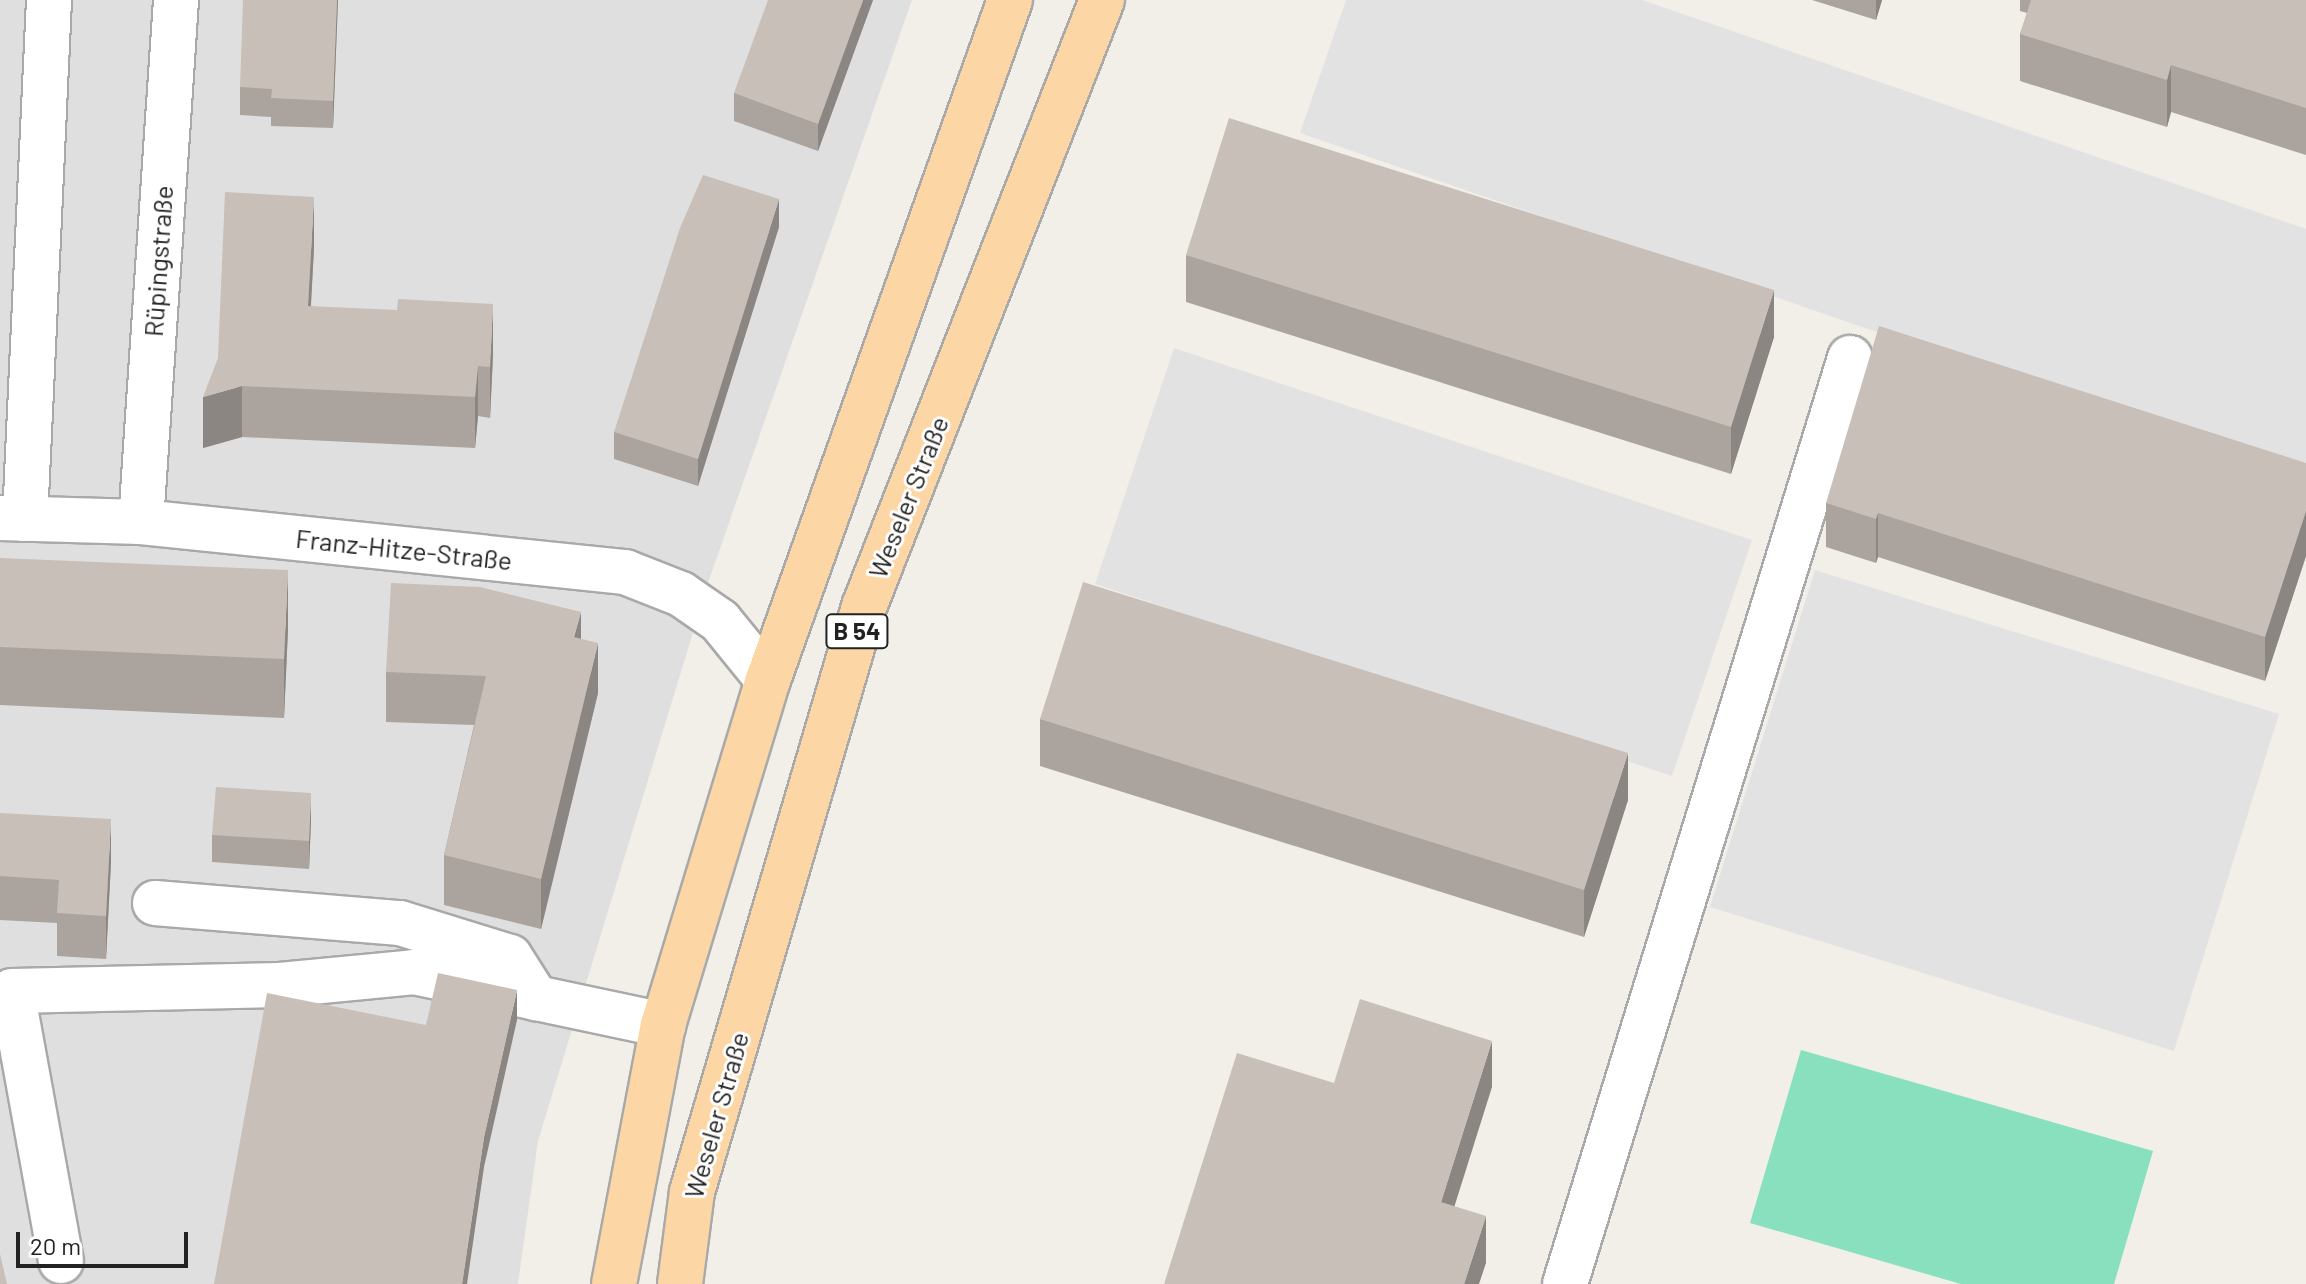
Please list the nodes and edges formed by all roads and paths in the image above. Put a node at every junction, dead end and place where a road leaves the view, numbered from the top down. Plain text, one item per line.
1 (49, 0) edge
2 (176, 0) edge
3 (1010, 0) edge
4 (1102, 0) edge
5 (1850, 358) dead end
6 (12, 518) edge
7 (141, 522) junction
8 (768, 680) junction
9 (155, 903) dead end
10 (536, 998) junction
11 (663, 1025) junction
12 (61, 1261) dead end
13 (614, 1284) edge
14 (680, 1284) edge
15 (1565, 1284) edge

1 - 6 street
2 - 7 street, Rüpingstraße
3 - 8 main road, B 54
4 - 14 main road, Weseler Straße / B 54
5 - 15 street
6 - 7 street, Franz-Hitze-Straße
7 - 8 street, Franz-Hitze-Straße
8 - 11 main road, B 54
9 - 10 street
10 - 11 street
10 - 12 street
11 - 13 main road, B 54

